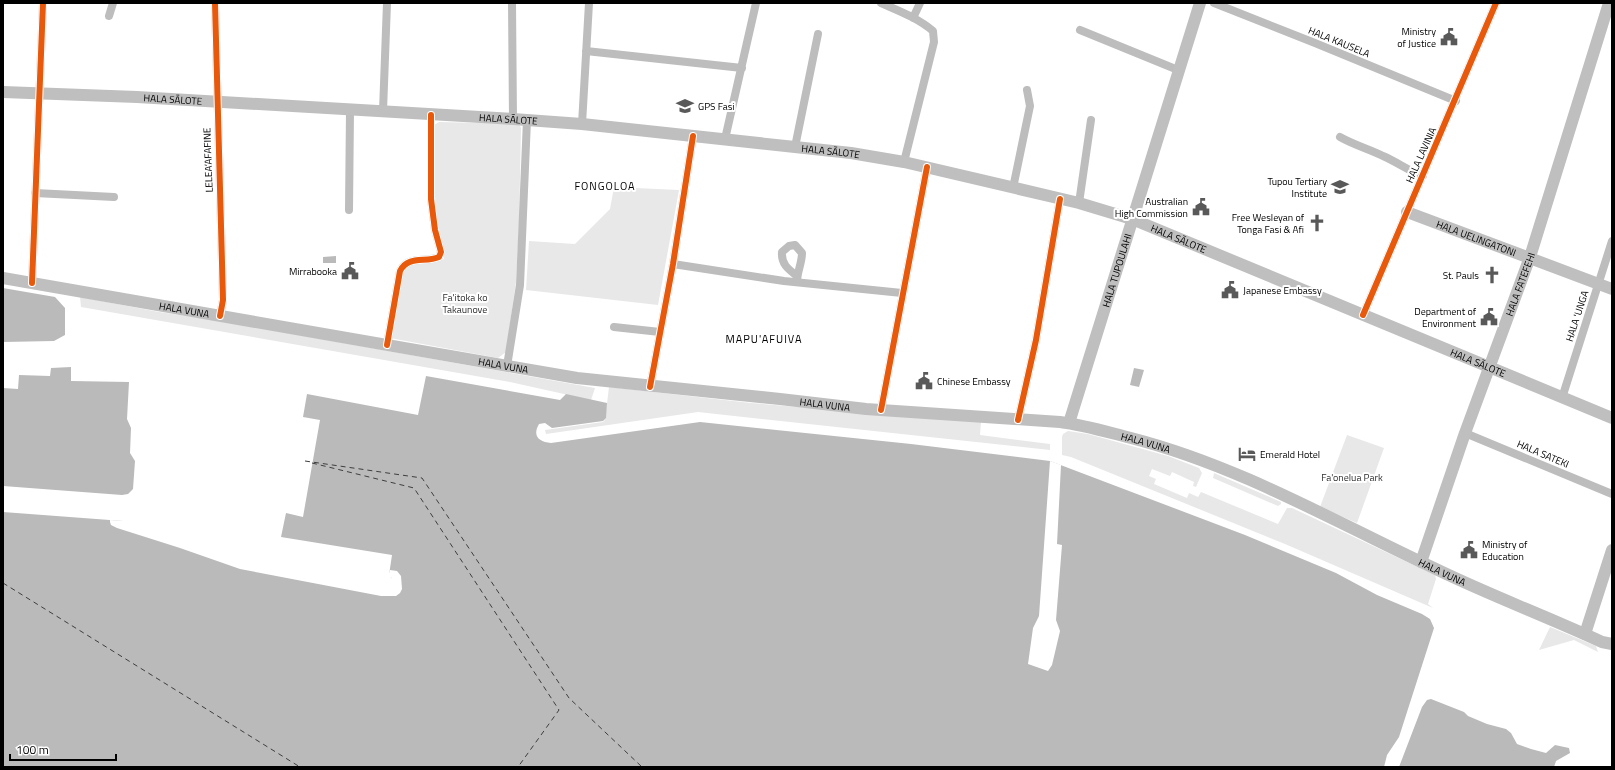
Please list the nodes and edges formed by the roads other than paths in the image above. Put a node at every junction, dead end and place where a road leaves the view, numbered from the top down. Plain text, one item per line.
1 (43, 3) edge
2 (113, 3) edge
3 (214, 3) edge
4 (387, 3) edge
5 (512, 3) edge
6 (589, 3) edge
7 (756, 3) edge
8 (881, 3) edge
9 (920, 3) edge
10 (1200, 3) edge
11 (1214, 3) edge
12 (1496, 3) edge
13 (1609, 3) edge
14 (110, 16) dead end
15 (913, 18) junction
16 (1080, 30) dead end
17 (818, 34) dead end
18 (586, 51) junction
19 (742, 68) junction
20 (1178, 70) junction
21 (1027, 90) dead end
22 (3, 92) edge
23 (39, 93) junction
24 (1456, 101) junction
25 (217, 102) junction
26 (350, 110) junction
27 (383, 111) junction
28 (431, 115) junction
29 (513, 119) junction
30 (527, 120) junction
31 (1091, 120) dead end
32 (582, 124) junction
33 (693, 136) junction
34 (1340, 137) dead end
35 (725, 139) junction
36 (795, 147) junction
37 (904, 162) junction
38 (926, 168) junction
39 (1423, 176) junction
40 (1013, 188) junction
41 (35, 193) junction
42 (114, 197) dead end
43 (1060, 199) junction
44 (1079, 203) junction
45 (349, 210) dead end
46 (1407, 212) junction
47 (1132, 219) junction
48 (1612, 241) edge
49 (1530, 257) junction
50 (673, 264) junction
51 (3, 278) edge
52 (32, 283) junction
53 (1598, 284) junction
54 (1612, 289) edge
55 (902, 293) junction
56 (1363, 315) junction
57 (220, 316) junction
58 (614, 327) dead end
59 (660, 332) junction
60 (387, 345) junction
61 (507, 366) junction
62 (1490, 367) junction
63 (650, 387) junction
64 (1562, 398) junction
65 (881, 410) junction
66 (1612, 418) edge
67 (1018, 420) junction
68 (1069, 424) junction
69 (1465, 433) junction
70 (1612, 494) edge
71 (1612, 550) edge
72 (1421, 562) junction
73 (1585, 634) junction
74 (1612, 644) edge

1 - 23 street
2 - 14 street
3 - 25 street, LELEA’AFAFINE
4 - 27 street
5 - 29 street
6 - 18 street
7 - 19 street
8 - 15 street
9 - 15 street
10 - 20 main road, HALA TUPOULAHI
11 - 24 street, HALA KAUSELA
12 - 24 street, HALA LAVINIA
13 - 49 main road, HALA FATEFEHI
15 - 37 street
16 - 20 street
17 - 36 street
18 - 19 street
18 - 32 street
19 - 35 street
20 - 47 main road, HALA TUPOULAHI
21 - 40 street
22 - 23 main road, HALA SĀLOTE
23 - 25 main road, HALA SĀLOTE
23 - 41 street
24 - 39 street, HALA LAVINIA
25 - 26 main road, HALA SĀLOTE
25 - 57 street, LELEA’AFAFINE
26 - 27 main road, HALA SĀLOTE
26 - 45 street
27 - 28 main road, HALA SĀLOTE
28 - 29 main road, HALA SĀLOTE
28 - 60 street
29 - 30 main road, HALA SĀLOTE
30 - 32 main road, HALA SĀLOTE
30 - 61 street
31 - 44 street
32 - 33 main road, HALA SĀLOTE
33 - 35 main road, HALA SĀLOTE
33 - 50 street
34 - 39 street
35 - 36 main road, HALA SĀLOTE
36 - 37 main road, HALA SĀLOTE
37 - 38 main road, HALA SĀLOTE
38 - 40 main road, HALA SĀLOTE
38 - 55 street
39 - 46 street, HALA LAVINIA
40 - 43 main road, HALA SĀLOTE
41 - 42 street
41 - 52 street
43 - 44 main road, HALA SĀLOTE
43 - 67 street
44 - 47 main road, HALA SĀLOTE
46 - 49 main road, HALA UELINGATONI
46 - 56 street, HALA LAVINIA
47 - 56 main road, HALA SĀLOTE
47 - 68 main road, HALA TUPOULAHI
48 - 53 street, HALA 'UNGA
49 - 53 main road, HALA UELINGATONI
49 - 62 main road, HALA FATEFEHI
50 - 55 street
50 - 59 street
51 - 52 main road, HALA VUNA
52 - 57 main road, HALA VUNA
53 - 54 main road, HALA UELINGATONI
53 - 64 street, HALA 'UNGA
55 - 65 street
56 - 62 main road, HALA SĀLOTE
57 - 60 main road, HALA VUNA
58 - 59 street
59 - 63 street
60 - 61 main road, HALA VUNA
61 - 63 main road, HALA VUNA
62 - 64 main road, HALA SĀLOTE
62 - 69 main road, HALA FATEFEHI
63 - 65 main road, HALA VUNA
64 - 66 main road, HALA SĀLOTE
65 - 67 main road, HALA VUNA
67 - 68 main road, HALA VUNA
68 - 72 main road, HALA VUNA
69 - 70 street, HALA SATEKI
69 - 72 main road, HALA FATEFEHI
71 - 73 main road
72 - 73 main road, HALA VUNA
73 - 74 main road, HALA VUNA

